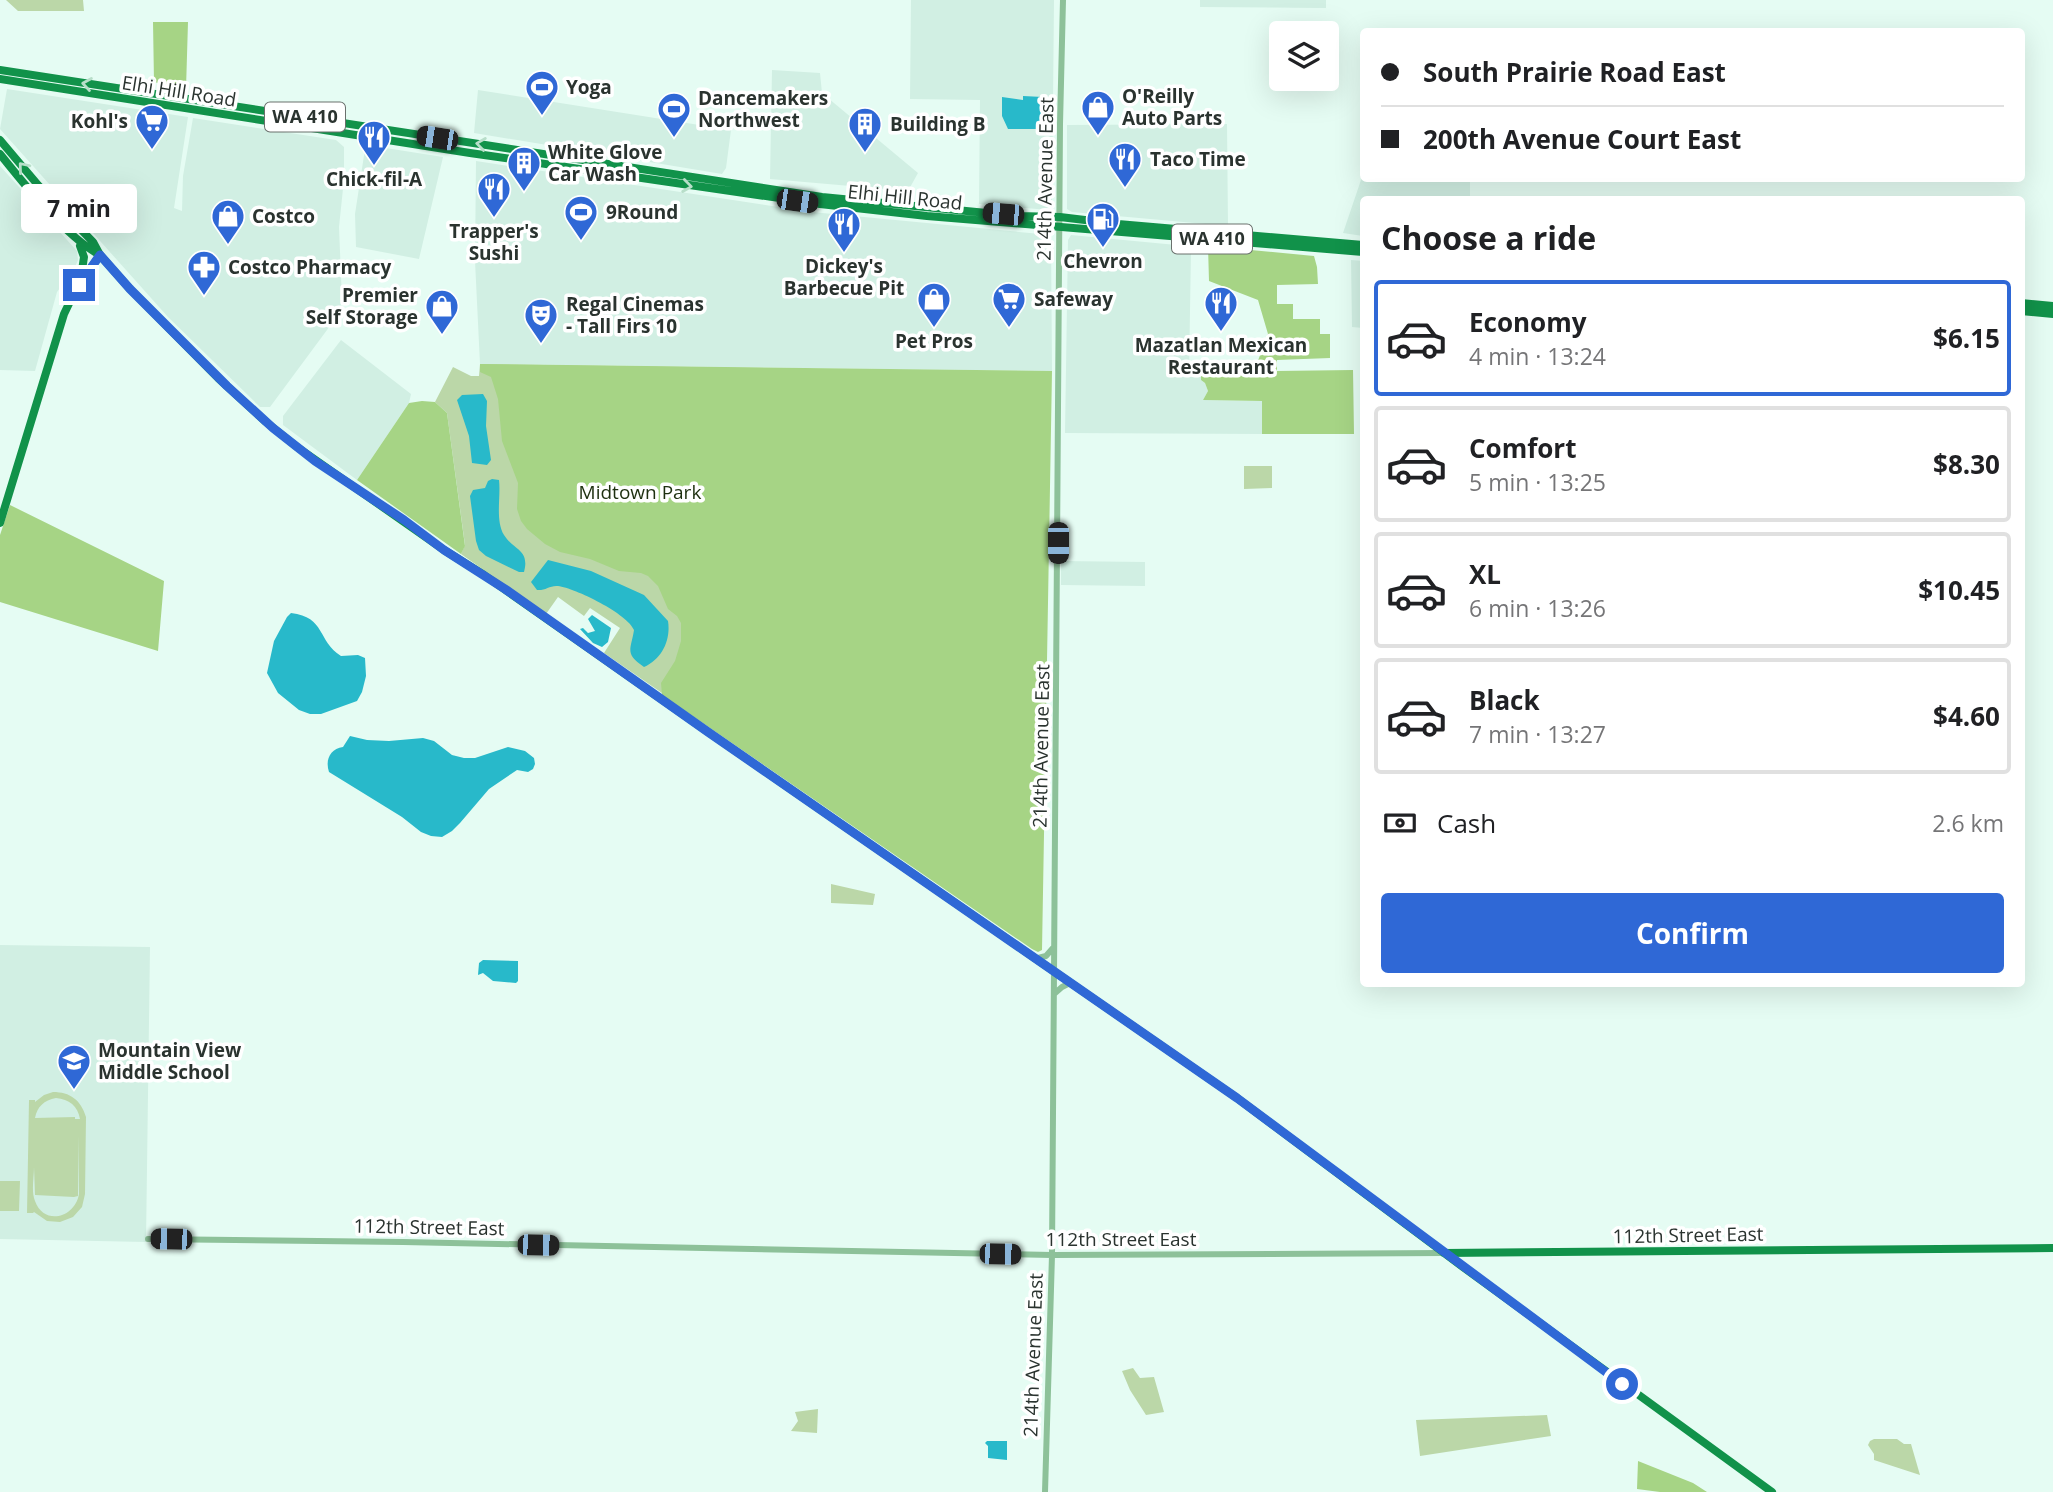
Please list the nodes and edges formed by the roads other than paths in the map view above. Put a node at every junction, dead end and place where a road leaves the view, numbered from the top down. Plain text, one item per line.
1 (1063, 0) edge
2 (0, 70) edge
3 (0, 80) edge
4 (0, 140) edge
5 (0, 154) edge
6 (1060, 222) junction
7 (76, 237) junction
8 (1360, 245) edge
9 (1360, 252) edge
10 (100, 255) junction
11 (79, 285) junction
12 (2025, 303) edge
13 (2053, 306) edge
14 (2025, 311) edge
15 (2053, 314) edge
16 (0, 523) edge
17 (1054, 947) junction
18 (1034, 958) junction
19 (1054, 972) junction
20 (1070, 983) junction
21 (1054, 994) junction
22 (1423, 1237) junction
23 (148, 1239) dead end
24 (2053, 1248) edge
25 (1468, 1252) junction
26 (1416, 1253) junction
27 (1444, 1253) junction
28 (1052, 1255) junction
29 (1464, 1268) junction
30 (1045, 1492) edge
31 (1772, 1492) edge

1 - 6 street, 214th Avenue East
6 -> 2 main road, Elhi Hill Road / WA 410
3 -> 6 main road, Elhi Hill Road / WA 410
10 -> 4 main road
5 - 7 main road
6 - 8 main road, WA 410
6 - 9 main road, WA 410
6 - 17 street, 214th Avenue East
7 - 10 main road
7 - 11 main road
10 - 11 main road
10 - 18 main road
11 - 16 main road
12 - 13 main road
14 - 15 main road
17 - 18 street
17 - 19 street, 214th Avenue East
18 - 19 main road
19 - 20 main road
19 - 21 street, 214th Avenue East
20 - 21 street
20 - 22 main road
21 - 28 street, 214th Avenue East
22 - 26 street
22 - 27 main road
23 - 28 street, 112th Street East
24 - 25 main road, 112th Street East
25 - 27 main road, 112th Street East
25 - 29 main road
26 - 27 street, 112th Street East
26 - 28 street, 112th Street East
27 - 29 main road
28 - 30 street, 214th Avenue East
29 - 31 main road

